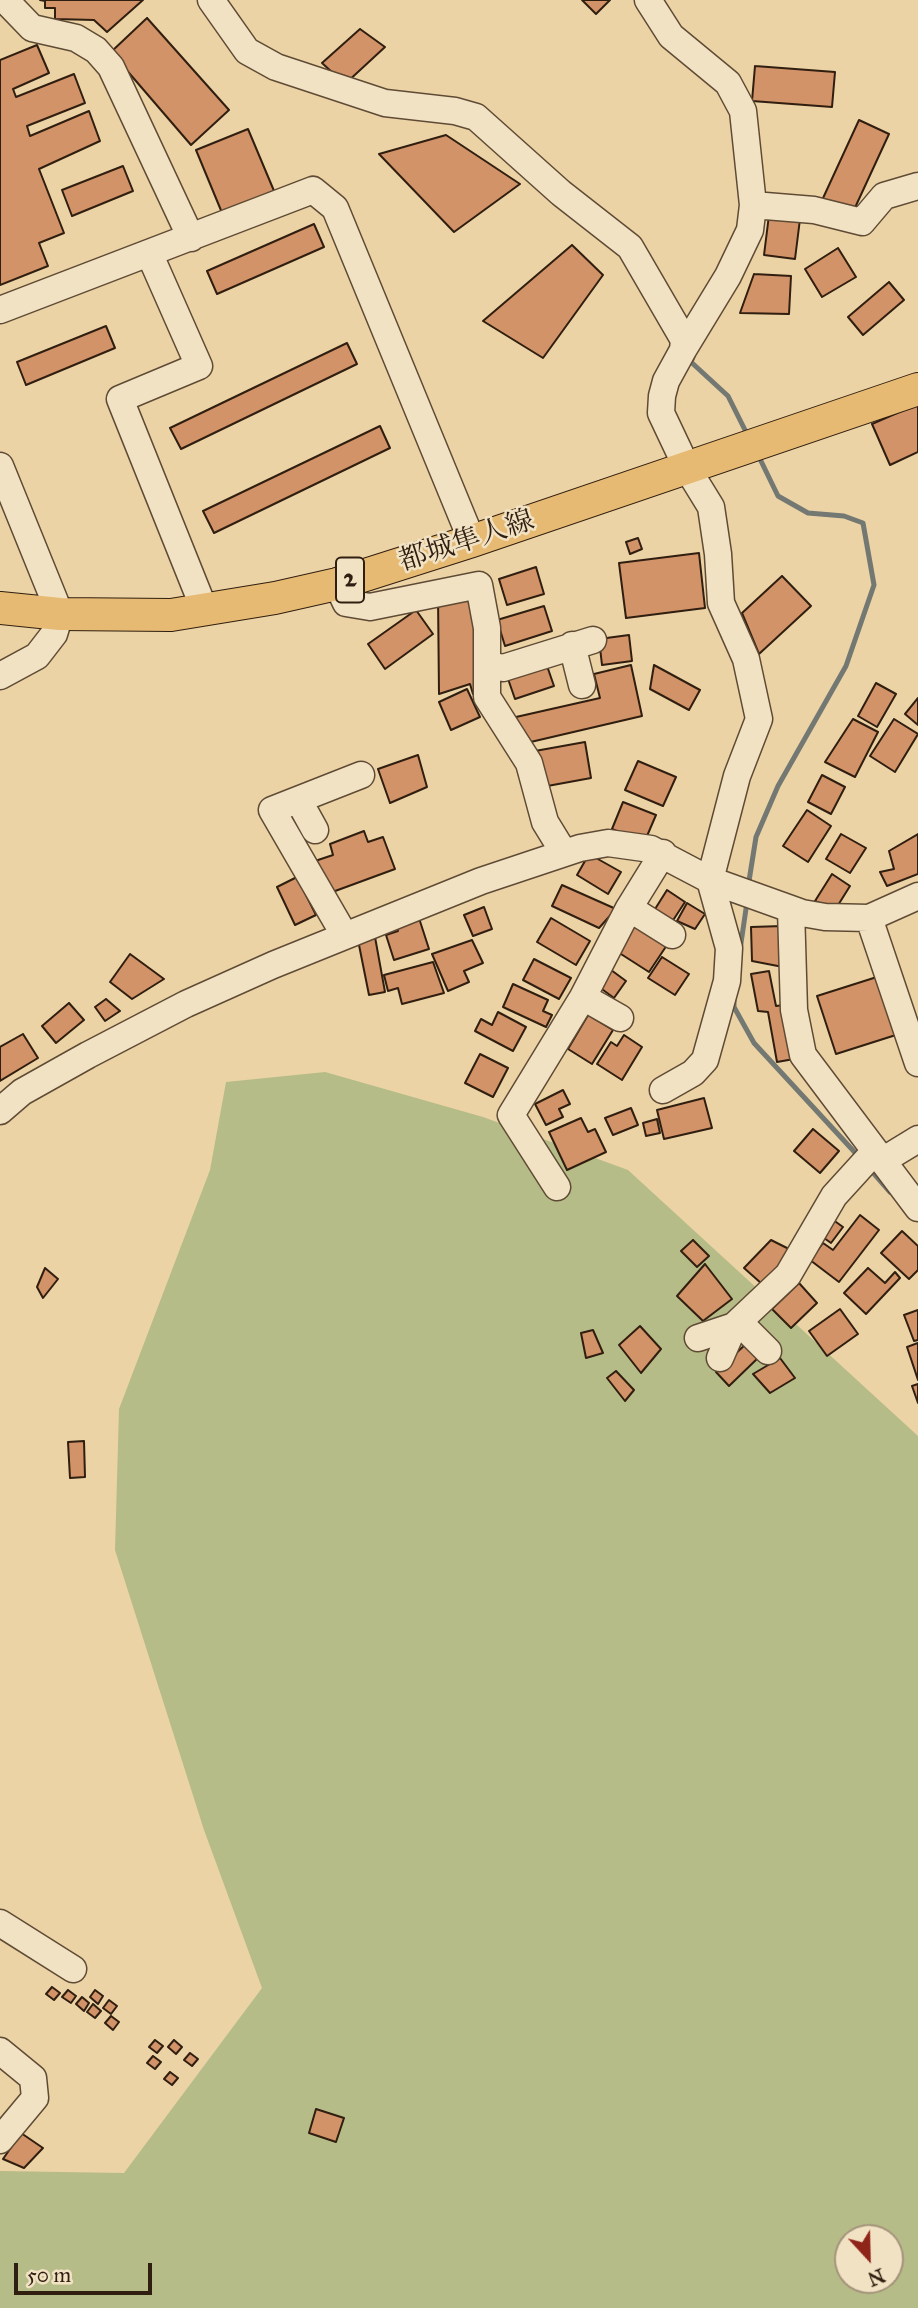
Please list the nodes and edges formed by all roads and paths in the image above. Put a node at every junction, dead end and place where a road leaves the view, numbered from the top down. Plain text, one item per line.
1 (5, 0) edge
2 (211, 0) edge
3 (648, 0) edge
4 (918, 186) edge
5 (753, 205) junction
6 (191, 238) junction
7 (150, 255) junction
8 (0, 310) edge
9 (683, 349) junction
10 (918, 389) edge
11 (0, 466) edge
12 (687, 468) junction
13 (472, 541) junction
14 (337, 584) junction
15 (0, 608) edge
16 (205, 611) junction
17 (60, 614) junction
18 (488, 664) junction
19 (0, 676) edge
20 (582, 685) dead end
21 (361, 775) dead end
22 (299, 801) junction
23 (315, 830) dead end
24 (564, 853) junction
25 (663, 853) junction
26 (710, 880) junction
27 (918, 896) edge
28 (629, 908) junction
29 (791, 909) junction
30 (869, 918) junction
31 (672, 934) dead end
32 (345, 936) junction
33 (583, 997) junction
34 (620, 1018) dead end
35 (918, 1063) edge
36 (663, 1090) dead end
37 (0, 1111) edge
38 (918, 1139) edge
39 (871, 1160) junction
40 (557, 1187) dead end
41 (918, 1208) edge
42 (736, 1324) junction
43 (698, 1338) dead end
44 (768, 1351) dead end
45 (720, 1358) dead end
46 (0, 1923) edge
47 (73, 1969) dead end
48 (0, 2051) edge
49 (0, 2140) edge

1 - 6 street
2 - 9 street
3 - 5 street
4 - 5 street
5 - 9 street
6 - 7 street
6 - 13 street
7 - 8 street
7 - 16 street
9 - 12 street
10 - 12 main road, 都城隼人線 / 2
11 - 17 street
12 - 13 main road, 都城隼人線 / 2
12 - 26 street
13 - 14 main road, 都城隼人線 / 2
14 - 16 main road, 都城隼人線 / 2
14 - 18 street
15 - 17 main road, 都城隼人線 / 2
16 - 17 main road, 都城隼人線 / 2
17 - 19 street
18 - 20 street
18 - 24 street
21 - 22 street
22 - 23 street
22 - 32 street
24 - 25 street
24 - 32 street
25 - 26 street
25 - 28 street
26 - 29 street
26 - 36 street
27 - 30 street
28 - 31 street
28 - 33 street
29 - 30 street
29 - 39 street
30 - 35 street
32 - 37 street
33 - 34 street
33 - 40 street
38 - 39 street
39 - 41 street
39 - 42 street
42 - 43 street
42 - 44 street
42 - 45 street
46 - 47 street
48 - 49 street

